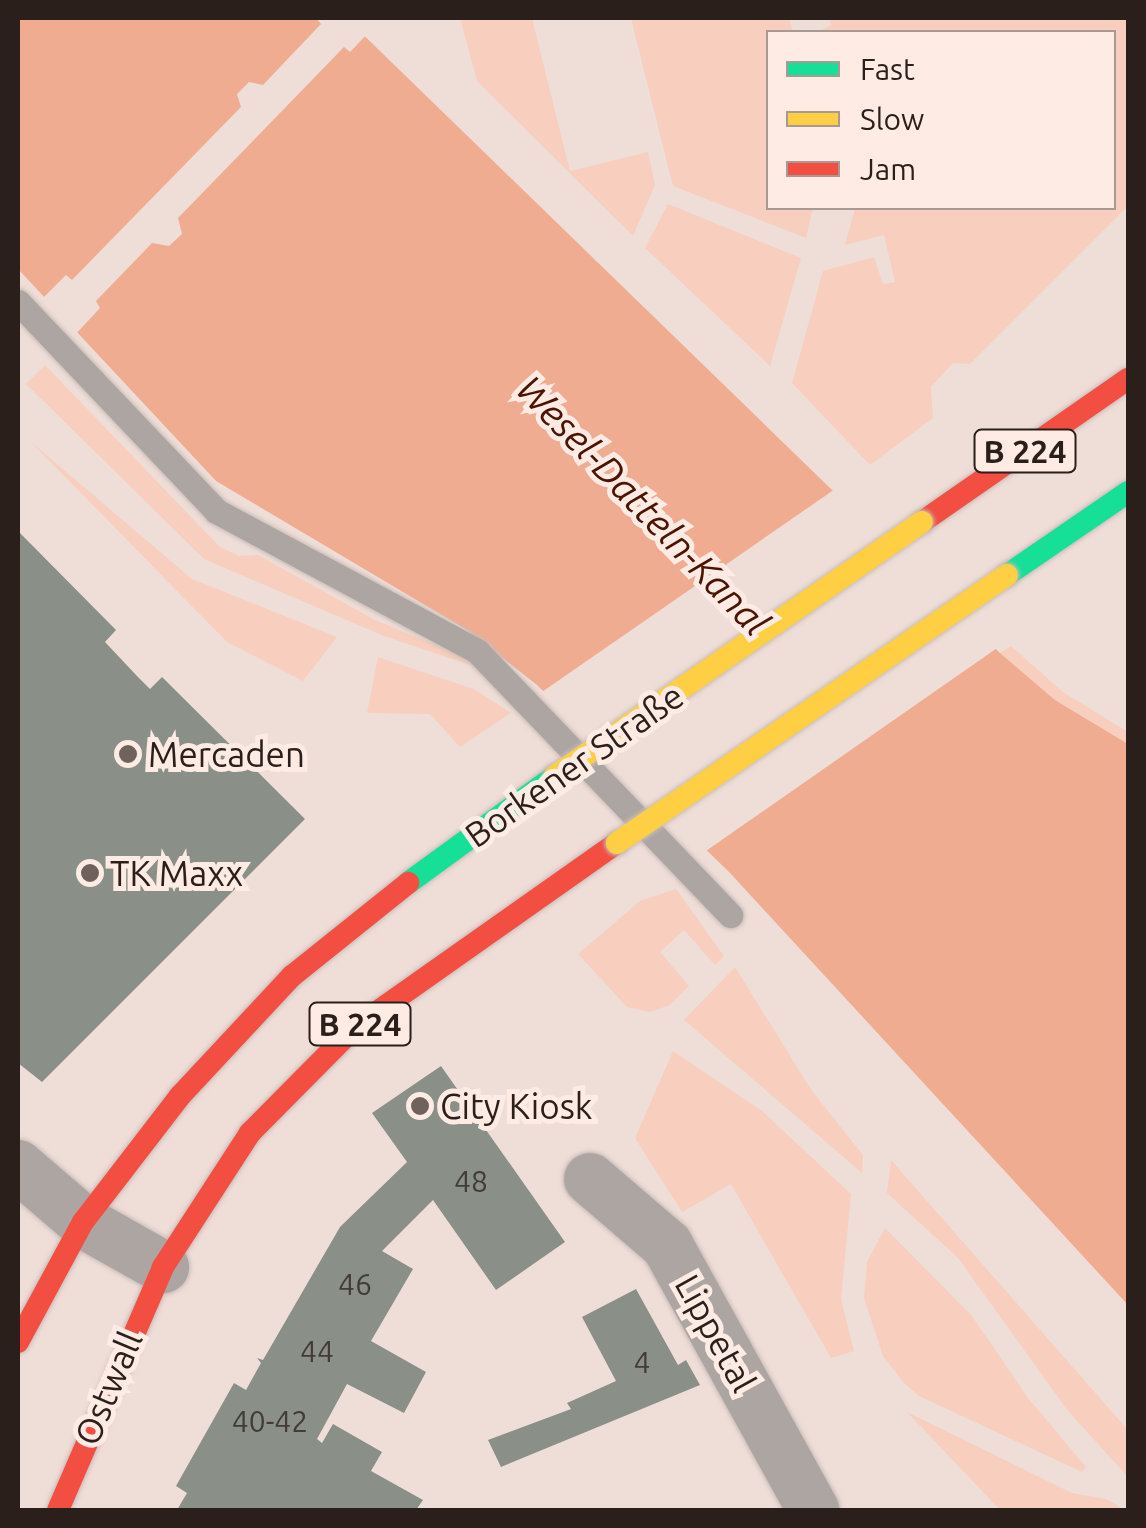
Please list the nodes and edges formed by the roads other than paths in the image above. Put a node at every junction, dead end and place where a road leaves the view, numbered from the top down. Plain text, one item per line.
1 (18, 302) edge
2 (1128, 379) edge
3 (1128, 492) edge
4 (730, 915) dead end
5 (18, 1166) edge
6 (590, 1179) dead end
7 (83, 1222) junction
8 (163, 1267) junction
9 (18, 1342) edge
10 (58, 1510) edge
11 (813, 1510) edge

1 - 4 lane
2 - 7 main road, Borkener Straße / B 224, bridge
3 - 8 main road, B 224, bridge
5 - 7 street
6 - 11 street, Lippetal
7 - 8 street
7 - 9 main road, B 224
8 - 10 main road, Ostwall / B 224

